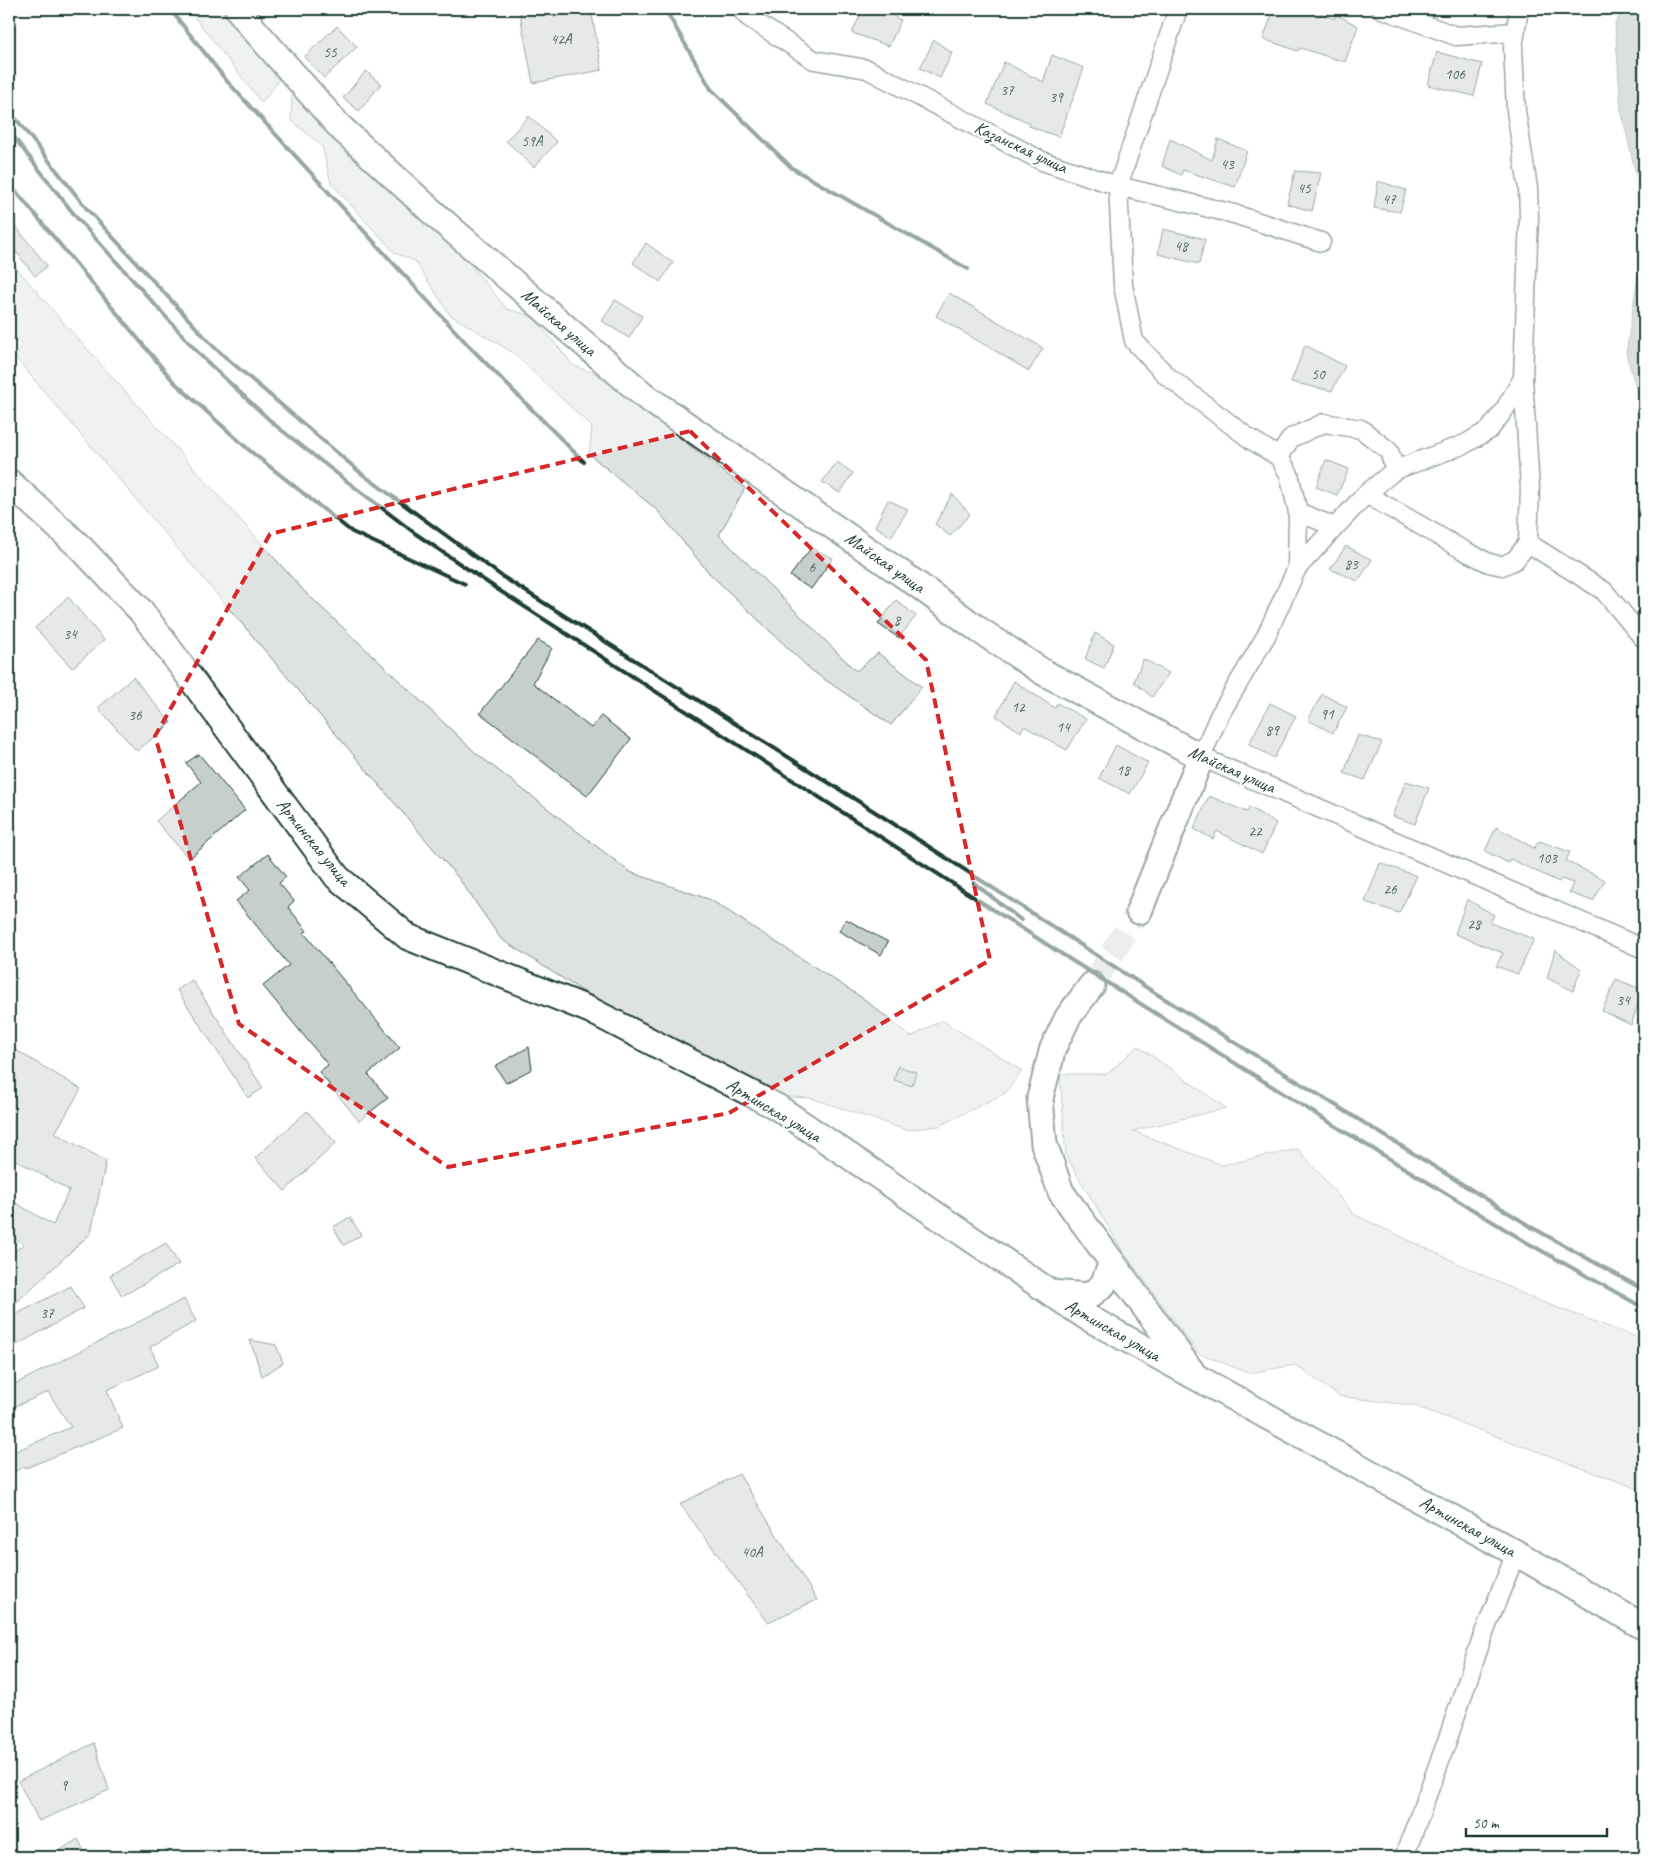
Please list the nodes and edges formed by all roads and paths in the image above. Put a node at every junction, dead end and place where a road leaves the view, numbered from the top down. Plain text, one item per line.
1 (238, 9) edge
2 (741, 9) edge
3 (1178, 9) edge
4 (1382, 9) edge
5 (1519, 9) edge
6 (1515, 32) junction
7 (1118, 186) junction
8 (1321, 242) dead end
9 (1523, 378) junction
10 (1279, 457) junction
11 (1394, 470) junction
12 (9, 482) edge
13 (1366, 494) junction
14 (1298, 512) junction
15 (1335, 527) junction
16 (1528, 543) junction
17 (1297, 568) junction
18 (1644, 639) edge
19 (1201, 757) junction
20 (1140, 911) tunnel mouth
21 (1644, 949) edge
22 (1092, 985) tunnel mouth
23 (1112, 1262) junction
24 (1051, 1293) junction
25 (1196, 1378) junction
26 (1516, 1552) junction
27 (1644, 1627) edge
28 (1404, 1857) edge

1 - 19 street, Майская улица
2 - 7 street, Казанская улица
3 - 7 street
4 - 6 street
5 - 6 street
6 - 9 street
7 - 8 street, Казанская улица
7 - 10 street
9 - 11 street
9 - 16 street
10 - 11 street
10 - 14 street
11 - 13 street
12 - 24 street, Артинская улица
13 - 15 street
13 - 16 street
14 - 15 street
14 - 17 street
15 - 17 street
16 - 18 street
17 - 19 street
19 - 20 street
19 - 21 street, Майская улица
22 - 23 street
23 - 24 street
23 - 25 street
24 - 25 street, Артинская улица
25 - 26 street, Артинская улица
26 - 27 street, Артинская улица
26 - 28 street

